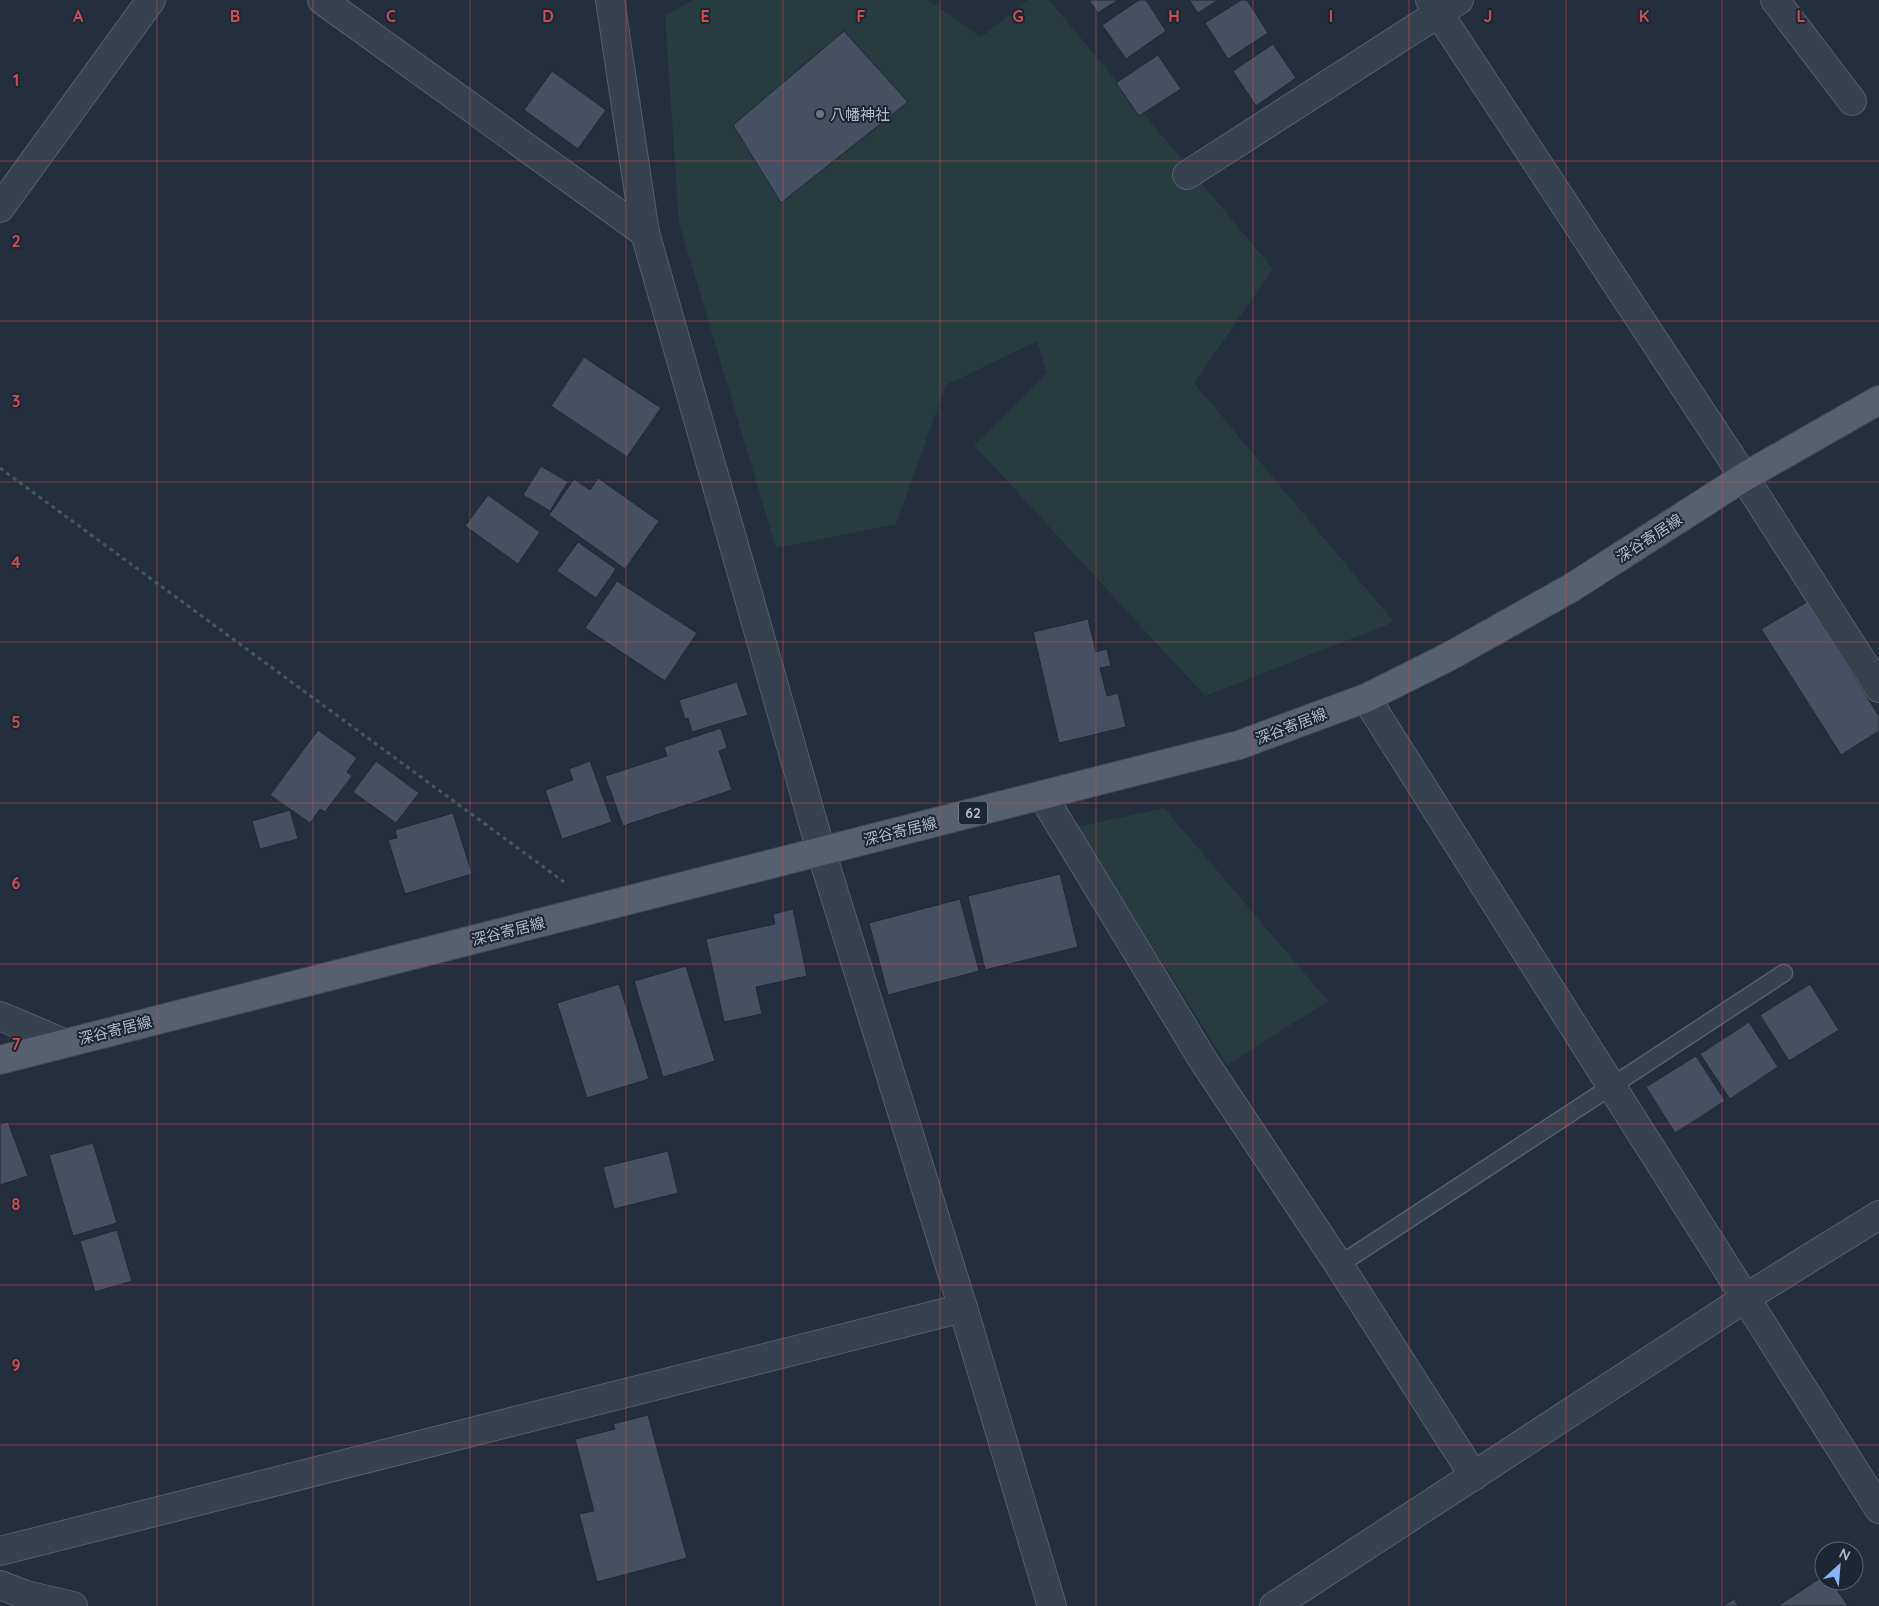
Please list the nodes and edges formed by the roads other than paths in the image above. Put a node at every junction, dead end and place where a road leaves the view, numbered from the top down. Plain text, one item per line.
1 (151, 0) edge
2 (322, 0) edge
3 (610, 0) edge
4 (1774, 0) edge
5 (1442, 4) edge
6 (1852, 101) dead end
7 (1188, 176) dead end
8 (0, 208) edge
9 (645, 233) junction
10 (1879, 400) edge
11 (1744, 477) junction
12 (1879, 688) edge
13 (1366, 698) junction
14 (1042, 795) junction
15 (821, 851) junction
16 (1784, 973) dead end
17 (0, 1016) edge
18 (64, 1043) junction
19 (0, 1060) edge
20 (1613, 1086) junction
21 (1879, 1215) edge
22 (1339, 1265) junction
23 (1747, 1298) junction
24 (963, 1308) junction
25 (1474, 1476) junction
26 (1879, 1509) edge
27 (0, 1551) edge
28 (0, 1585) edge
29 (73, 1606) edge
30 (1052, 1606) edge
31 (1274, 1606) edge

1 - 8 street
2 - 9 street
3 - 9 street
4 - 6 street
5 - 7 street
5 - 11 street
9 - 15 street
10 - 11 main road, 深谷寄居線 / 62
11 - 12 street
11 - 13 main road, 深谷寄居線 / 62
13 - 14 main road, 深谷寄居線 / 62
13 - 20 street
14 - 15 main road, 深谷寄居線 / 62
14 - 22 street
15 - 18 main road, 深谷寄居線 / 62
15 - 24 street
16 - 20 lane
17 - 18 street
18 - 19 main road, 深谷寄居線 / 62
20 - 22 lane
20 - 23 street
21 - 23 street
22 - 25 street
23 - 25 street
23 - 26 street
24 - 27 street
24 - 30 street
25 - 31 street
28 - 29 street

